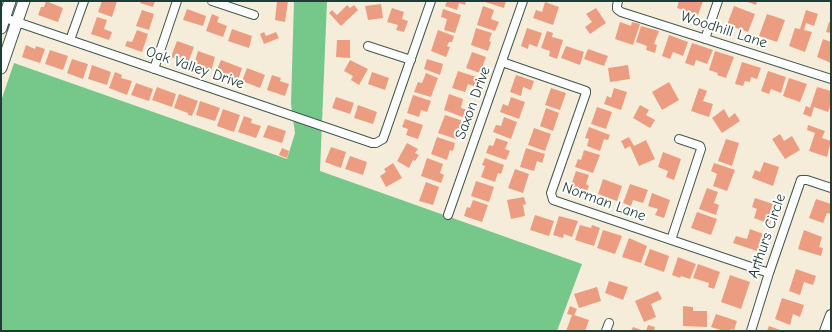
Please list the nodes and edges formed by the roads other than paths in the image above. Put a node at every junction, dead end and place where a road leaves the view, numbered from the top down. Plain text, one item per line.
1 (10, 1) edge
2 (24, 1) edge
3 (84, 1) edge
4 (177, 1) edge
5 (212, 1) edge
6 (431, 1) edge
7 (523, 1) edge
8 (618, 1) edge
9 (718, 1) edge
10 (254, 15) dead end
11 (17, 22) junction
12 (3, 23) edge
13 (705, 39) junction
14 (70, 40) junction
15 (368, 46) dead end
16 (411, 60) junction
17 (502, 62) junction
18 (1, 68) edge
19 (154, 69) junction
20 (831, 79) edge
21 (679, 139) dead end
22 (831, 188) edge
23 (448, 214) dead end
24 (671, 240) junction
25 (769, 273) junction
26 (831, 315) edge
27 (751, 331) edge
28 (825, 331) edge

1 - 12 main road
2 - 11 main road
3 - 14 street
4 - 19 street
5 - 10 street
6 - 16 street
7 - 17 street, Saxon Drive
8 - 13 street, Woodhill Lane
9 - 13 street
11 - 12 street, Oak Valley Drive
11 - 14 street, Oak Valley Drive
11 - 18 main road
13 - 20 street, Woodhill Lane
14 - 19 street, Oak Valley Drive
15 - 16 street
16 - 19 street, Oak Valley Drive
17 - 23 street, Saxon Drive
17 - 24 street, Norman Lane
21 - 24 street
22 - 25 street, Arthurs Circle
24 - 25 street, Norman Lane
25 - 27 street, Arthurs Circle
26 - 28 street

